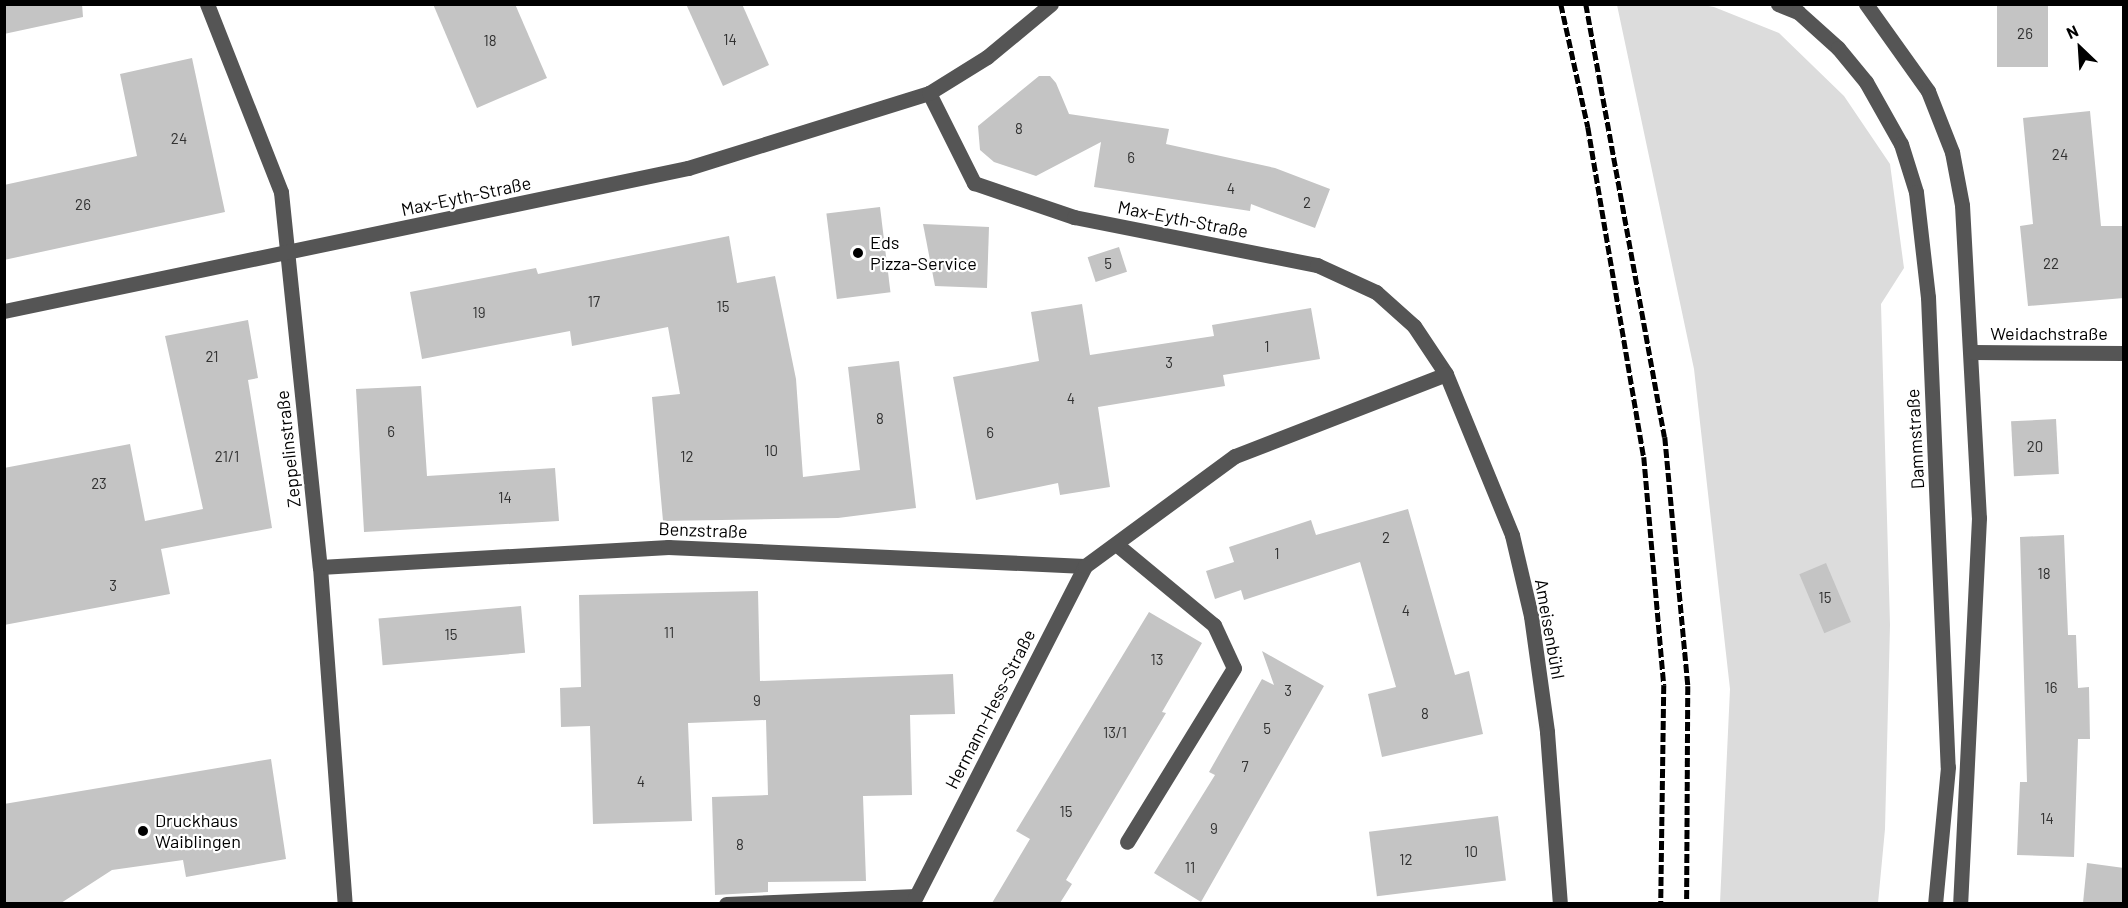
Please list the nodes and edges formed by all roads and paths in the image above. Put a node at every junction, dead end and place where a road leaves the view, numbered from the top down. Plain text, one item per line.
1 (207, 4) edge
2 (1051, 4) edge
3 (1778, 4) edge
4 (1866, 4) edge
5 (1799, 8) edge
6 (929, 93) junction
7 (288, 254) junction
8 (4, 311) edge
9 (1973, 352) junction
10 (2124, 353) edge
11 (1446, 374) junction
12 (1116, 544) junction
13 (1085, 566) junction
14 (320, 567) junction
15 (1127, 842) dead end
16 (914, 900) edge
17 (345, 903) edge
18 (726, 903) edge
19 (1560, 903) edge
20 (1935, 903) edge
21 (1960, 903) edge

1 - 7 street, Zeppelinstraße
2 - 6 street, Max-Eyth-Straße
3 - 5 street, Dammstraße
4 - 9 street
5 - 20 street, Dammstraße
6 - 7 street, Max-Eyth-Straße
6 - 11 street, Max-Eyth-Straße
7 - 8 street, Max-Eyth-Straße
7 - 14 street, Zeppelinstraße
9 - 10 street, Weidachstraße
9 - 21 street
11 - 12 street, Hermann-Hess-Straße
11 - 19 street, Ameisenbühl
12 - 13 street, Hermann-Hess-Straße
12 - 15 street
13 - 14 street, Benzstraße
13 - 16 street, Hermann-Hess-Straße
14 - 17 street, Zeppelinstraße
16 - 18 street

